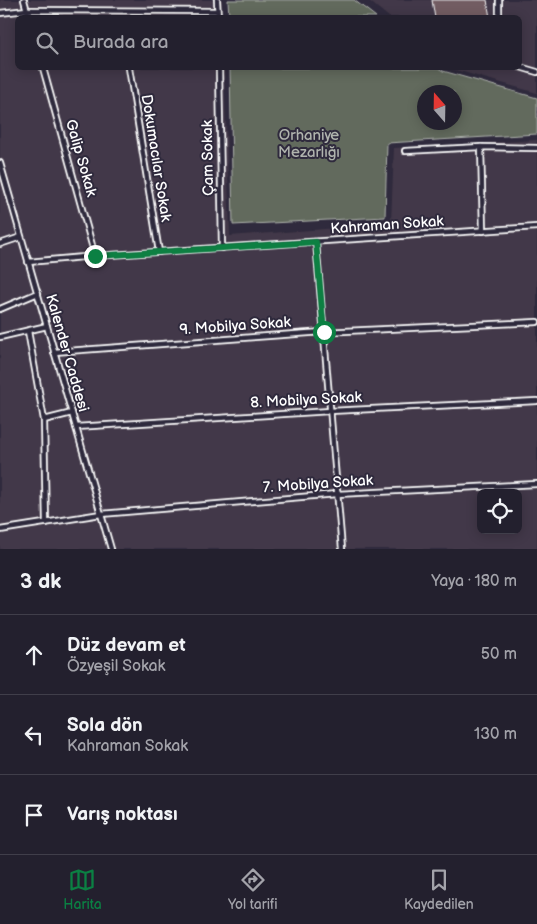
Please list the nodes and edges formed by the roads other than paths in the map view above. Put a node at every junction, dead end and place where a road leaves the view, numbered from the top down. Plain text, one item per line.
1 (24, 0) edge
2 (217, 0) edge
3 (499, 0) edge
4 (27, 10) junction
5 (120, 11) junction
6 (218, 11) junction
7 (0, 13) edge
8 (28, 15) edge
9 (121, 15) edge
10 (218, 15) edge
11 (499, 15) edge
12 (522, 68) edge
13 (44, 70) edge
14 (129, 70) edge
15 (219, 70) edge
16 (537, 72) edge
17 (481, 147) junction
18 (537, 148) edge
19 (405, 151) dead end
20 (0, 163) edge
21 (537, 227) edge
22 (483, 231) junction
23 (21, 237) junction
24 (316, 242) junction
25 (0, 244) edge
26 (222, 248) junction
27 (159, 252) junction
28 (95, 256) junction
29 (28, 262) junction
30 (38, 293) junction
31 (0, 309) edge
32 (537, 322) edge
33 (47, 326) junction
34 (28, 331) junction
35 (324, 332) junction
36 (0, 337) edge
37 (54, 352) junction
38 (537, 401) edge
39 (330, 411) junction
40 (72, 413) junction
41 (44, 420) junction
42 (76, 427) junction
43 (537, 484) edge
44 (337, 494) junction
45 (101, 514) junction
46 (46, 523) junction
47 (0, 530) edge
48 (111, 549) edge
49 (342, 549) edge

1 - 4 lane
2 - 6 lane
3 - 11 lane
4 - 5 lane
4 - 7 lane
4 - 8 lane
5 - 6 lane
5 - 9 lane
6 - 10 lane
12 - 16 lane
13 - 28 lane, Galip Sokak
14 - 27 lane, Dokumacılar Sokak
15 - 26 lane, Çam Sokak
17 - 18 lane
17 - 19 lane
17 - 22 lane
20 - 23 lane, Kalender Caddesi
21 - 22 lane, Kahraman Sokak
22 - 24 lane, Kahraman Sokak
23 - 25 lane
23 - 29 lane, Kalender Caddesi
24 - 26 lane, Kahraman Sokak
24 - 35 lane
26 - 27 lane, Kahraman Sokak
27 - 28 lane, Kahraman Sokak
28 - 29 lane, Kahraman Sokak
29 - 30 lane, Kalender Caddesi
30 - 31 lane
30 - 33 lane, Kalender Caddesi
32 - 35 lane, 9. Mobilya Sokak
33 - 34 lane
33 - 37 lane, Kalender Caddesi
34 - 36 lane
34 - 41 lane
35 - 37 lane, 9. Mobilya Sokak
35 - 39 lane
37 - 40 lane, Kalender Caddesi
38 - 39 lane, 8. Mobilya Sokak
39 - 42 lane, 8. Mobilya Sokak
39 - 44 lane
40 - 41 lane
40 - 42 lane, Kalender Caddesi
41 - 46 lane
42 - 45 lane, Kalender Caddesi
43 - 44 lane, 7. Mobilya Sokak
44 - 45 lane, 7. Mobilya Sokak
44 - 49 lane
45 - 46 lane, 7. Mobilya Sokak
45 - 48 lane, Kalender Caddesi
46 - 47 lane, 7. Mobilya Sokak

